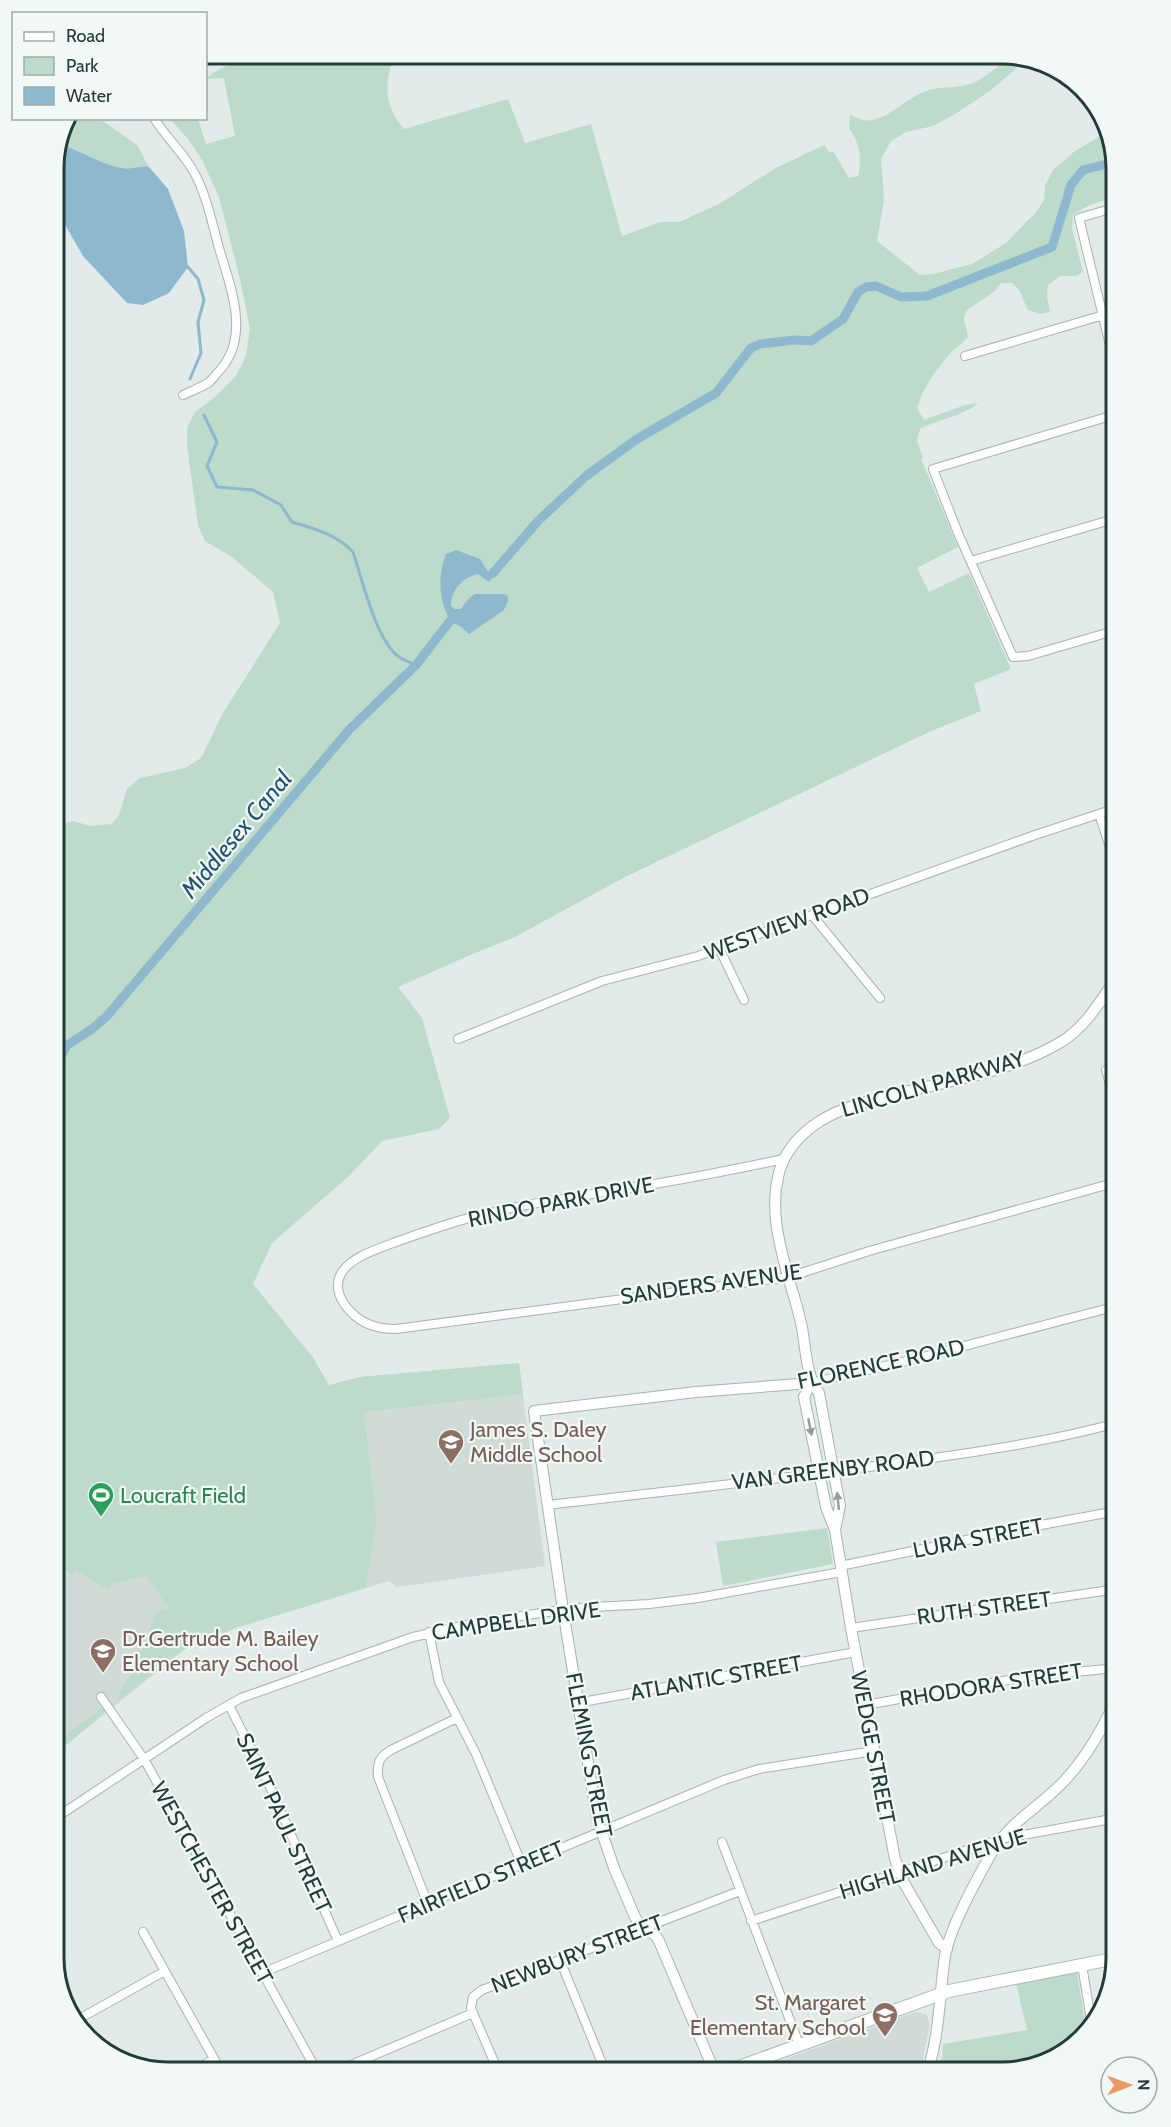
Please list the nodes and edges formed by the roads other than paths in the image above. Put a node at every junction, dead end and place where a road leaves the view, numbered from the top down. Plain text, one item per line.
1 (156, 120) edge
2 (1106, 210) edge
3 (1106, 315) edge
4 (1101, 316) junction
5 (1106, 334) edge
6 (965, 356) dead end
7 (183, 395) dead end
8 (1106, 417) edge
9 (1106, 521) edge
10 (971, 561) junction
11 (1106, 633) edge
12 (1106, 812) edge
13 (1099, 814) junction
14 (1106, 835) edge
15 (812, 915) junction
16 (719, 948) junction
17 (1106, 992) edge
18 (880, 998) dead end
19 (744, 1000) dead end
20 (458, 1039) dead end
21 (784, 1159) junction
22 (1106, 1185) edge
23 (346, 1267) joint
24 (789, 1276) junction
25 (1106, 1309) edge
26 (811, 1383) junction
27 (534, 1411) joint
28 (1106, 1426) edge
29 (834, 1471) junction
30 (819, 1473) junction
31 (548, 1505) junction
32 (1106, 1513) edge
33 (836, 1530) junction
34 (841, 1569) junction
35 (1106, 1591) edge
36 (563, 1610) junction
37 (851, 1628) junction
38 (429, 1632) junction
39 (856, 1652) junction
40 (1106, 1669) edge
41 (101, 1696) dead end
42 (577, 1703) junction
43 (229, 1705) junction
44 (865, 1705) junction
45 (457, 1718) junction
46 (1106, 1723) edge
47 (874, 1751) junction
48 (144, 1759) junction
49 (64, 1812) edge
50 (1106, 1820) edge
51 (601, 1832) junction
52 (1001, 1839) junction
53 (722, 1842) dead end
54 (522, 1865) junction
55 (899, 1873) junction
56 (740, 1891) junction
57 (428, 1904) junction
58 (751, 1920) junction
59 (643, 1929) junction
60 (143, 1932) dead end
61 (338, 1941) junction
62 (947, 1949) junction
63 (560, 1960) junction
64 (1106, 1960) edge
65 (1082, 1965) junction
66 (165, 1971) junction
67 (262, 1973) junction
68 (942, 1993) junction
69 (473, 2013) junction
70 (1090, 2014) edge
71 (83, 2017) edge
72 (799, 2044) junction
73 (214, 2059) junction
74 (209, 2062) edge
75 (216, 2062) edge
76 (312, 2062) edge
77 (358, 2062) edge
78 (494, 2062) edge
79 (602, 2062) edge
80 (710, 2062) edge
81 (751, 2062) edge
82 (930, 2062) edge

1 - 7 street
2 - 4 street
3 - 4 street
4 - 5 street
4 - 6 street
8 - 10 street
9 - 10 street
10 - 11 street
12 - 13 street, WESTVIEW ROAD
13 - 14 street
13 - 15 street, WESTVIEW ROAD
15 - 16 street, WESTVIEW ROAD
15 - 18 street
16 - 19 street
16 - 20 street, WESTVIEW ROAD
17 - 21 street, LINCOLN PARKWAY
21 - 23 street, RINDO PARK DRIVE
21 - 24 street, LINCOLN PARKWAY
22 - 24 street, SANDERS AVENUE
23 - 24 street, SANDERS AVENUE
24 - 26 street, LINCOLN PARKWAY
25 - 26 street, FLORENCE ROAD
26 - 27 street, FLORENCE ROAD
26 - 29 street, LINCOLN PARKWAY
26 -> 30 street, LINCOLN PARKWAY
27 - 31 street, FLEMING STREET
28 - 29 street, VAN GREENBY ROAD
29 - 30 street, VAN GREENBY ROAD
33 -> 29 street, WEDGE STREET
30 - 31 street, VAN GREENBY ROAD
30 - 33 street, WEDGE STREET
31 - 36 street, FLEMING STREET
32 - 34 street, LURA STREET
33 - 34 street, WEDGE STREET
34 - 36 street, CAMPBELL DRIVE
34 - 37 street, WEDGE STREET
35 - 37 street, RUTH STREET
36 - 38 street, CAMPBELL DRIVE
36 - 42 street, FLEMING STREET
37 - 39 street, WEDGE STREET
38 - 43 street, CAMPBELL DRIVE
38 - 45 street
39 - 42 street, ATLANTIC STREET
39 - 44 street, WEDGE STREET
40 - 44 street, RHODORA STREET
41 - 48 street, WESTCHESTER STREET
42 - 51 street, FLEMING STREET
43 - 48 street, CAMPBELL DRIVE
43 - 61 street, SAINT PAUL STREET
44 - 47 street, WEDGE STREET
45 - 54 street
45 - 57 street
46 - 52 street
47 - 51 street, FAIRFIELD STREET
47 - 55 street, WEDGE STREET
48 - 49 street, CAMPBELL DRIVE
48 - 67 street, WESTCHESTER STREET
50 - 52 street, HIGHLAND AVENUE
51 - 54 street, FAIRFIELD STREET
51 - 59 street, FLEMING STREET
52 - 55 street, HIGHLAND AVENUE
52 - 62 street
53 - 56 street
54 - 57 street, FAIRFIELD STREET
55 - 58 street, HIGHLAND AVENUE
55 - 62 street, WEDGE STREET
56 - 58 street
56 - 59 street, NEWBURY STREET
57 - 61 street, FAIRFIELD STREET
58 - 72 street
59 - 63 street, NEWBURY STREET
59 - 80 street, FLEMING STREET
60 - 66 street
61 - 67 street, FAIRFIELD STREET
62 - 68 street
63 - 69 street, NEWBURY STREET
63 - 79 street
64 - 65 main road
65 - 68 main road
65 - 70 street
66 - 71 street
66 - 73 street
67 - 76 street, WESTCHESTER STREET
68 - 72 main road
68 - 82 street
69 - 77 street, NEWBURY STREET
69 - 78 street
72 - 81 main road
73 - 74 street
73 - 75 street

